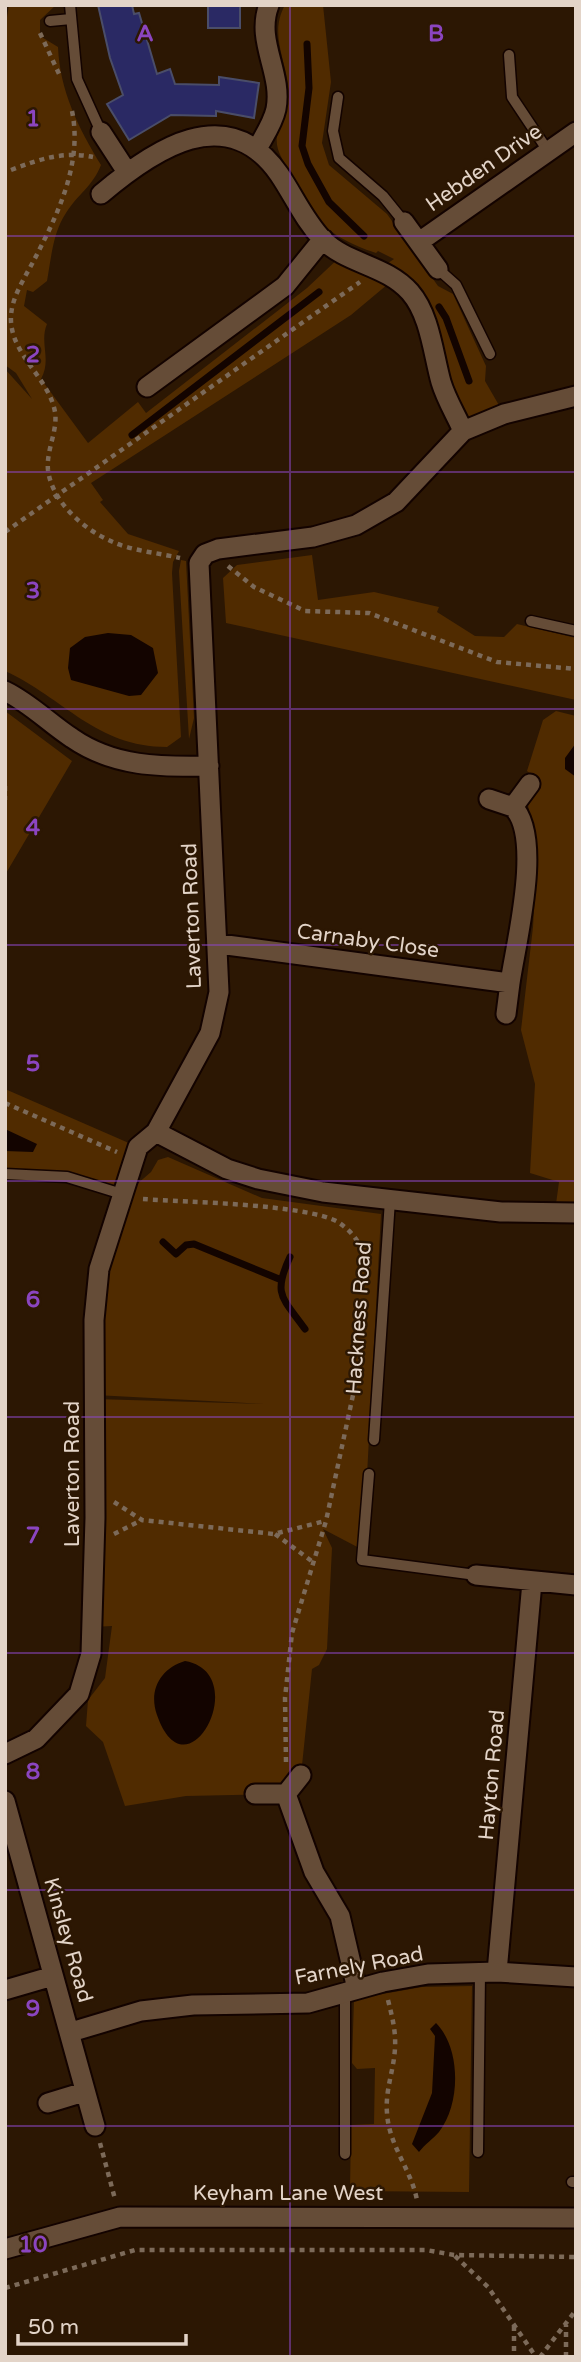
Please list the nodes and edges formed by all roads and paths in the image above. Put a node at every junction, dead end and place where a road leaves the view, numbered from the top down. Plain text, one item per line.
1 (70, 5) edge
2 (269, 5) edge
3 (71, 19) junction
4 (50, 21) dead end
5 (37, 23) dead end
6 (509, 55) dead end
7 (64, 85) dead end
8 (338, 97) dead end
9 (71, 104) dead end
10 (101, 132) joint
11 (576, 132) edge
12 (257, 149) junction
13 (548, 151) junction
14 (75, 153) junction
15 (124, 168) junction
16 (11, 170) dead end
17 (101, 194) dead end
18 (404, 222) joint
19 (323, 239) junction
20 (419, 243) junction
21 (379, 269) junction
22 (438, 269) joint
23 (491, 354) dead end
24 (147, 387) dead end
25 (576, 396) edge
26 (463, 430) junction
27 (58, 496) junction
28 (5, 532) edge
29 (206, 557) junction
30 (531, 621) dead end
31 (576, 631) edge
32 (576, 669) edge
33 (5, 691) edge
34 (209, 766) junction
35 (530, 784) dead end
36 (5, 786) edge
37 (489, 799) dead end
38 (5, 800) edge
39 (513, 807) junction
40 (219, 944) junction
41 (510, 983) junction
42 (506, 1014) dead end
43 (5, 1103) edge
44 (156, 1132) junction
45 (134, 1159) junction
46 (5, 1174) edge
47 (121, 1196) junction
48 (390, 1199) junction
49 (576, 1213) edge
50 (368, 1281) dead end
51 (364, 1343) dead end
52 (374, 1440) dead end
53 (369, 1474) dead end
54 (94, 1491) junction
55 (142, 1520) junction
56 (326, 1521) junction
57 (274, 1534) junction
58 (94, 1543) junction
59 (314, 1562) junction
60 (476, 1575) joint
61 (533, 1582) junction
62 (576, 1585) edge
63 (5, 1754) edge
64 (301, 1775) dead end
65 (256, 1794) dead end
66 (286, 1794) junction
67 (5, 1801) edge
68 (488, 1972) junction
69 (52, 1976) junction
70 (576, 1977) edge
71 (383, 1982) junction
72 (5, 1990) edge
73 (351, 1991) junction
74 (71, 2032) junction
75 (84, 2092) junction
76 (48, 2103) dead end
77 (95, 2126) joint
78 (478, 2152) dead end
79 (345, 2154) dead end
80 (420, 2216) junction
81 (120, 2217) junction
82 (576, 2218) edge
83 (5, 2249) edge
84 (454, 2255) junction
85 (576, 2257) edge
86 (5, 2288) edge
87 (576, 2310) edge
88 (566, 2324) junction
89 (514, 2325) junction
90 (514, 2357) edge
91 (538, 2357) edge
92 (566, 2357) edge

1 - 3 lane
2 - 12 street
3 - 4 lane
3 - 10 lane
5 - 7 path
6 - 13 lane
8 - 18 lane
9 - 14 path
10 - 15 street
11 - 13 street, Hebden Drive
12 - 15 street
12 - 19 street
13 - 20 street, Hebden Drive
14 - 15 path
14 - 16 path
14 - 27 path
15 - 17 street
18 - 20 street
19 - 21 street
19 - 24 street
20 - 22 street
21 - 26 street
21 - 27 path
22 - 23 lane
25 - 26 street
26 - 29 street
27 - 28 path
27 - 29 path
29 - 32 path
29 - 34 street, Laverton Road
30 - 31 lane
33 - 34 street
34 - 40 street, Laverton Road
35 - 39 street
36 - 38 path
37 - 39 street
39 - 41 street
40 - 41 street, Carnaby Close
40 - 44 street, Laverton Road
41 - 42 street
43 - 45 path
44 - 45 street, Laverton Road
44 - 48 street
45 - 47 street, Laverton Road
46 - 47 lane
47 - 50 path
47 - 54 street, Laverton Road
48 - 49 street
48 - 52 lane, Hackness Road
51 - 56 path
53 - 60 lane
54 - 55 path
54 - 58 street, Laverton Road
55 - 57 path
55 - 58 path
56 - 57 path
56 - 59 path
57 - 59 path
58 - 63 street, Laverton Road
59 - 66 path
60 - 61 street
61 - 62 street
61 - 68 street, Hayton Road
64 - 66 street
65 - 66 street
66 - 73 street
67 - 69 street, Kinsley Road
68 - 70 street, Farnely Road
68 - 71 street, Farnely Road
68 - 78 lane
69 - 72 street
69 - 74 street, Kinsley Road
71 - 73 street, Farnely Road
71 - 80 path
73 - 74 street, Farnely Road
73 - 79 lane
74 - 75 street, Kinsley Road
75 - 76 street
75 - 77 street, Kinsley Road
77 - 81 path
80 - 81 street, Keyham Lane West
80 - 82 street, Keyham Lane West
81 - 83 street, Keyham Lane West
84 - 85 path
84 - 86 path
84 - 89 path
87 - 88 path
88 - 91 path
88 - 92 path
89 - 90 path
89 - 91 path

